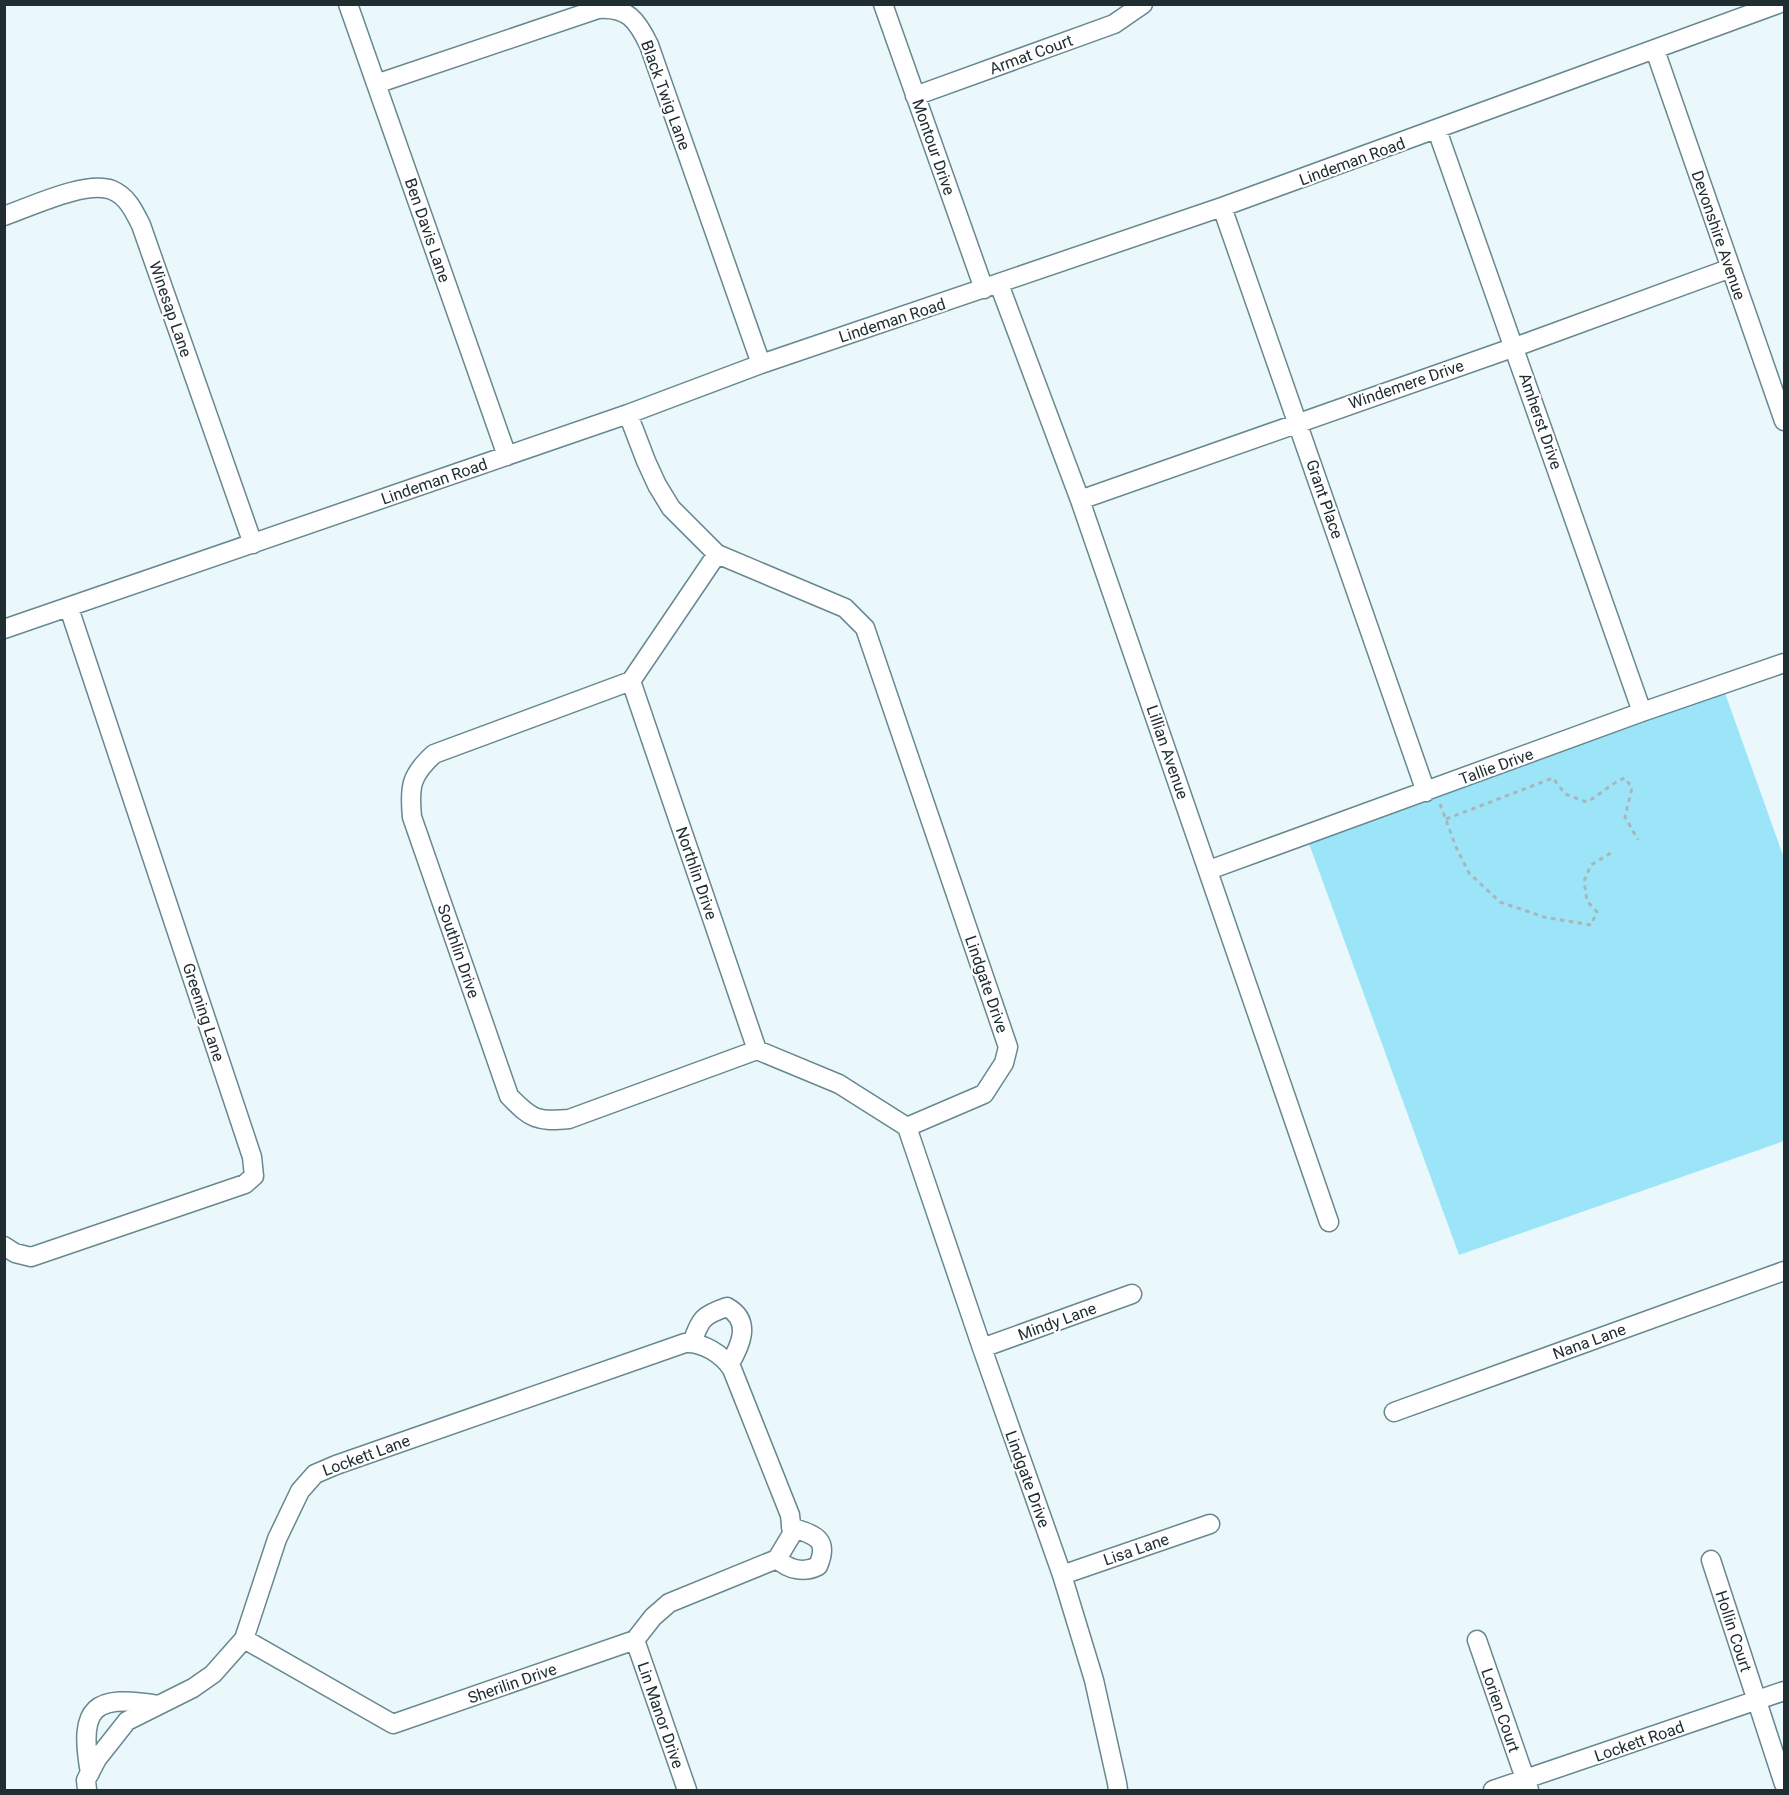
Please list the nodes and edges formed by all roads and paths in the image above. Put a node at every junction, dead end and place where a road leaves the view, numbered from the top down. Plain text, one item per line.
1 (348, 4) edge
2 (883, 4) edge
3 (1143, 4) edge
4 (1778, 4) edge
5 (1728, 13) edge
6 (1655, 50) junction
7 (376, 84) junction
8 (915, 96) junction
9 (1437, 130) junction
10 (1222, 207) junction
11 (4, 216) edge
12 (1731, 268) junction
13 (991, 287) junction
14 (1515, 347) junction
15 (761, 364) junction
16 (628, 414) junction
17 (1785, 421) edge
18 (1298, 422) junction
19 (507, 456) junction
20 (1080, 500) junction
21 (253, 544) junction
22 (717, 554) junction
23 (69, 608) junction
24 (4, 629) edge
25 (1785, 663) edge
26 (631, 681) junction
27 (1642, 712) junction
28 (1430, 790) junction
29 (1446, 819) junction
30 (1638, 840) dead end
31 (1614, 851) dead end
32 (1209, 870) junction
33 (757, 1050) junction
34 (908, 1127) junction
35 (1329, 1222) dead end
36 (10, 1250) edge
37 (1785, 1271) edge
38 (1132, 1294) dead end
39 (692, 1343) junction
40 (982, 1348) junction
41 (729, 1365) junction
42 (1394, 1412) dead end
43 (1210, 1524) dead end
44 (791, 1527) junction
45 (777, 1559) junction
46 (1711, 1560) dead end
47 (1062, 1575) junction
48 (244, 1639) junction
49 (635, 1640) junction
50 (1477, 1640) dead end
51 (1785, 1691) edge
52 (1757, 1701) junction
53 (159, 1705) junction
54 (88, 1782) edge
55 (1785, 1784) edge
56 (1528, 1785) edge
57 (1118, 1787) edge
58 (687, 1791) edge
59 (1493, 1791) edge

1 - 7 street, Ben Davis Lane
2 - 8 street, Montour Drive
3 - 8 street, Armat Court
4 - 5 street, Lindeman Road
5 - 6 street, Lindeman Road
6 - 9 street, Lindeman Road
6 - 12 street, Devonshire Avenue
7 - 15 street, Black Twig Lane
7 - 19 street, Ben Davis Lane
8 - 13 street, Montour Drive
9 - 10 street, Lindeman Road
9 - 14 street, Amherst Drive
10 - 13 street, Lindeman Road
10 - 18 street, Grant Place
11 - 21 street, Winesap Lane
12 - 14 street, Windemere Drive
12 - 17 street, Devonshire Avenue
13 - 15 street, Lindeman Road
13 - 20 street, Lillian Avenue
14 - 18 street, Windemere Drive
14 - 27 street, Amherst Drive
15 - 16 street, Lindeman Road
16 - 19 street, Lindeman Road
16 - 22 street, Lindgate Drive
18 - 20 street, Windemere Drive
18 - 28 street, Grant Place
19 - 21 street, Lindeman Road
20 - 32 street, Lillian Avenue
21 - 23 street, Lindeman Road
22 - 26 street
22 - 34 street, Lindgate Drive
23 - 24 street, Lindeman Road
23 - 36 street, Greening Lane
25 - 27 street, Tallie Drive
26 - 33 street, Northlin Drive
26 - 33 street, Southlin Drive
27 - 28 street, Tallie Drive
28 - 29 path
28 - 32 street, Tallie Drive
29 - 30 path
29 - 31 path
32 - 35 street, Lillian Avenue
33 - 34 street
34 - 40 street, Lindgate Drive
37 - 42 street, Nana Lane
38 - 40 street, Mindy Lane
39 - 41 street
39 - 41 street
39 - 48 street, Lockett Lane
40 - 47 street, Lindgate Drive
41 - 44 street
43 - 47 street, Lisa Lane
44 - 45 street
44 - 45 street
45 - 49 street
46 - 52 street, Hollin Court
47 - 57 street, Lindgate Drive
48 - 49 street, Sherilin Drive
48 - 53 street, Lockett Lane
49 - 58 street, Lin Manor Drive
50 - 56 street, Lorien Court
51 - 52 street, Lockett Road
52 - 55 street, Hollin Court
52 - 56 street, Lockett Road
53 - 54 street, Lockett Lane
53 - 54 street, Lockett Lane
56 - 59 street, Lockett Road

